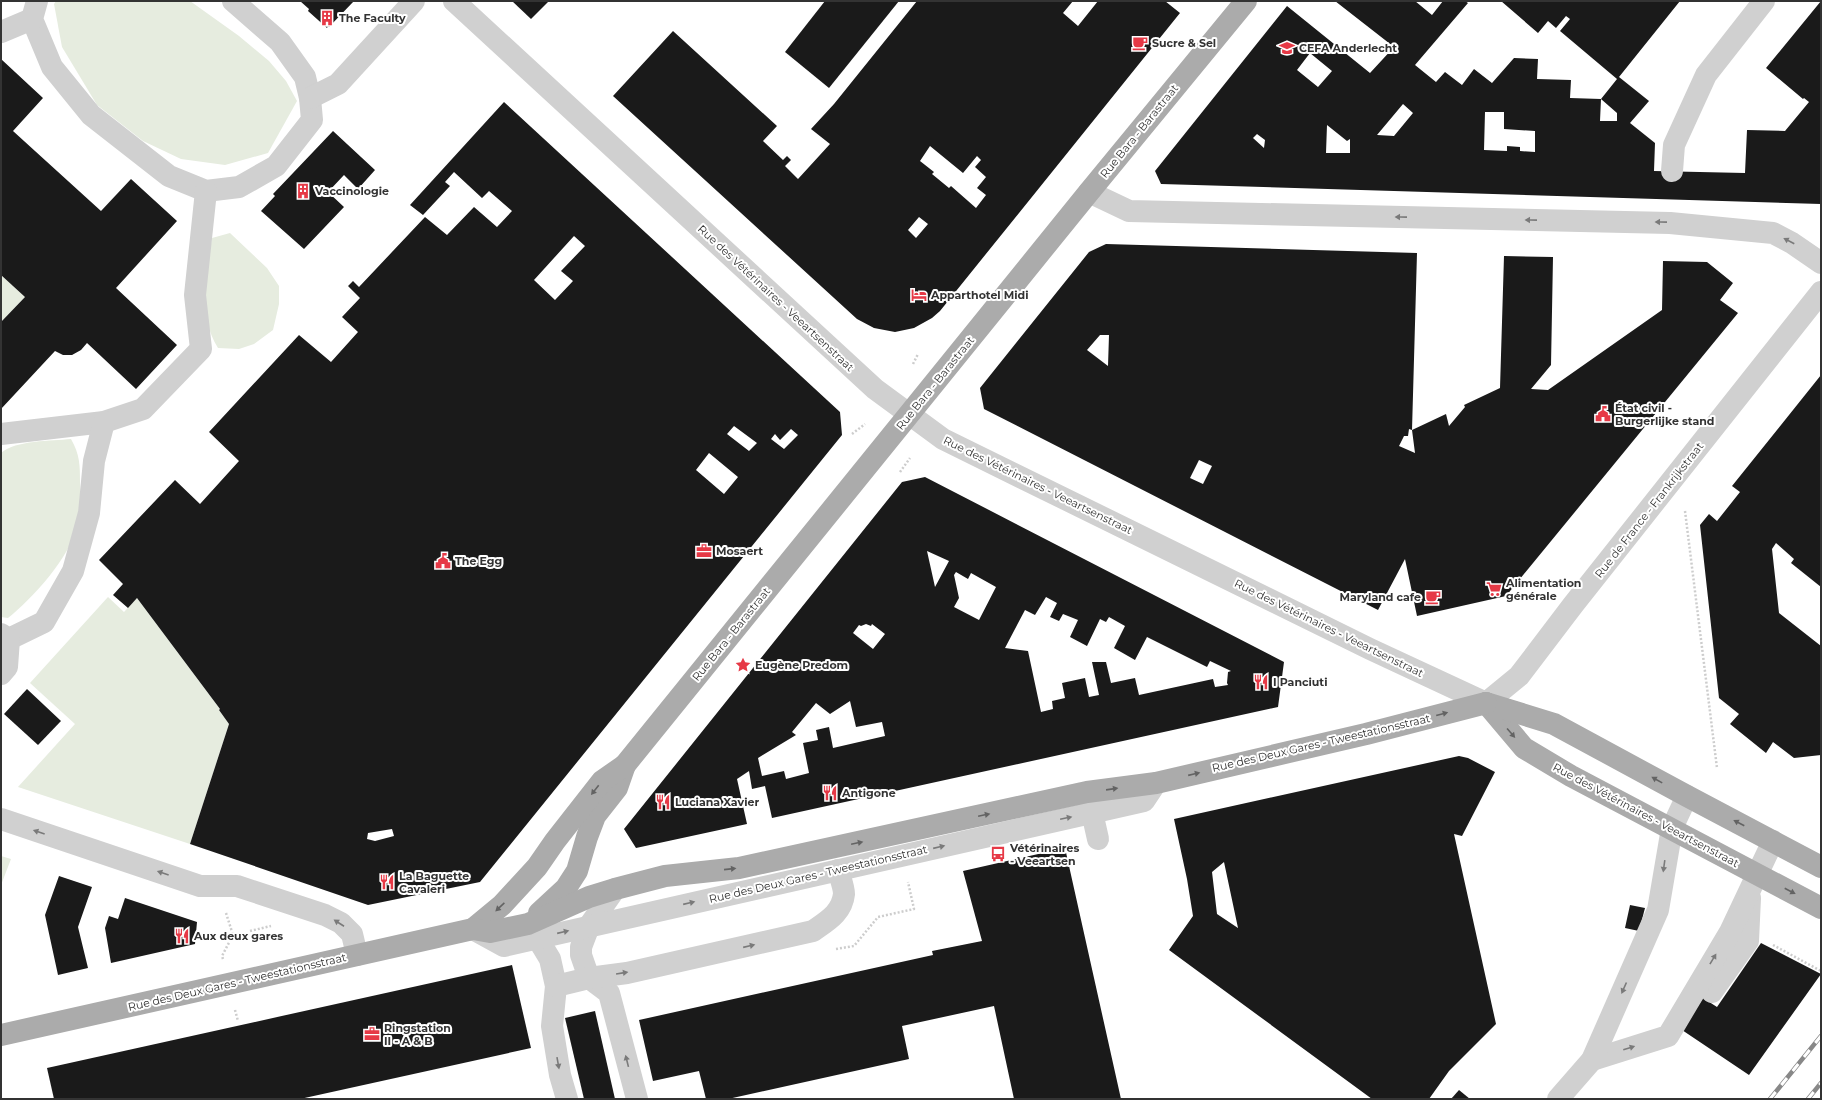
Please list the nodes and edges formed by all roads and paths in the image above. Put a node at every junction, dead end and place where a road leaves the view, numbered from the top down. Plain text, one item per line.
1 (233, 1) edge
2 (414, 1) edge
3 (454, 1) edge
4 (1246, 1) edge
5 (1764, 1) edge
6 (35, 10) edge
7 (1, 32) edge
8 (310, 98) junction
9 (1672, 171) dead end
10 (206, 191) junction
11 (1089, 192) junction
12 (1821, 263) edge
13 (1821, 292) edge
14 (909, 414) junction
15 (104, 422) junction
16 (1, 434) edge
17 (1685, 511) dead end
18 (5, 637) edge
19 (1, 674) edge
20 (1486, 703) junction
21 (625, 765) junction
22 (1717, 768) dead end
23 (1687, 796) junction
24 (1089, 802) junction
25 (1, 819) edge
26 (1672, 828) junction
27 (1098, 839) dead end
28 (1773, 842) junction
29 (1821, 867) edge
30 (838, 870) junction
31 (907, 879) dead end
32 (1754, 882) junction
33 (616, 889) junction
34 (910, 892) dead end
35 (1821, 908) edge
36 (589, 926) junction
37 (473, 929) junction
38 (533, 931) junction
39 (1772, 944) dead end
40 (357, 955) junction
41 (1821, 971) edge
42 (589, 978) junction
43 (556, 986) junction
44 (1712, 992) dead end
45 (1, 1035) edge
46 (1592, 1060) junction
47 (566, 1099) edge
48 (637, 1099) edge
49 (1558, 1099) edge

1 - 8 street
2 - 8 street
3 - 14 street, Rue des Vétérinaires - Veeartsenstraat
4 - 11 main road, Rue Bara - Barastraat
5 - 9 street
6 - 7 street
6 - 10 street
8 - 10 street
10 - 15 street
12 -> 11 street
11 - 14 main road, Rue Bara - Barastraat
13 - 20 street, Rue de France - Frankrijkstraat
14 - 20 street, Rue des Vétérinaires - Veeartsenstraat
14 - 21 main road, Rue Bara - Barastraat
15 - 16 street
15 - 18 street
17 - 22 path
18 - 19 street
23 -> 20 main road, Rue des Vétérinaires - Veeartsenstraat
24 -> 20 main road, Rue des Deux Gares - Tweestationsstraat
20 -> 26 main road, Rue des Vétérinaires - Veeartsenstraat
21 -> 37 main road, Rue Bara - Barastraat
21 - 38 main road, Rue Bara - Barastraat
23 - 26 street
28 -> 23 main road, Rue des Vétérinaires - Veeartsenstraat
24 - 27 street
30 -> 24 street, Rue des Deux Gares - Tweestationsstraat
33 -> 24 main road, Rue des Deux Gares - Tweestationsstraat
40 -> 25 street
26 - 32 main road, Rue des Vétérinaires - Veeartsenstraat
26 -> 46 street
28 - 29 main road, Rue des Vétérinaires - Veeartsenstraat
28 - 32 street
36 -> 30 street, Rue des Deux Gares - Tweestationsstraat
42 -> 30 street
31 - 34 path
32 -> 35 main road, Rue des Vétérinaires - Veeartsenstraat
32 - 44 street
46 -> 32 street
33 - 36 street
33 - 38 main road, Rue des Deux Gares - Tweestationsstraat
38 -> 36 street, Rue des Deux Gares - Tweestationsstraat
36 - 42 street
37 - 38 main road, Rue des Deux Gares - Tweestationsstraat
37 - 40 main road, Rue des Deux Gares - Tweestationsstraat
38 - 43 street
39 - 41 path
40 - 45 main road, Rue des Deux Gares - Tweestationsstraat
42 - 43 street
48 -> 42 street
43 -> 47 street
46 - 49 street

